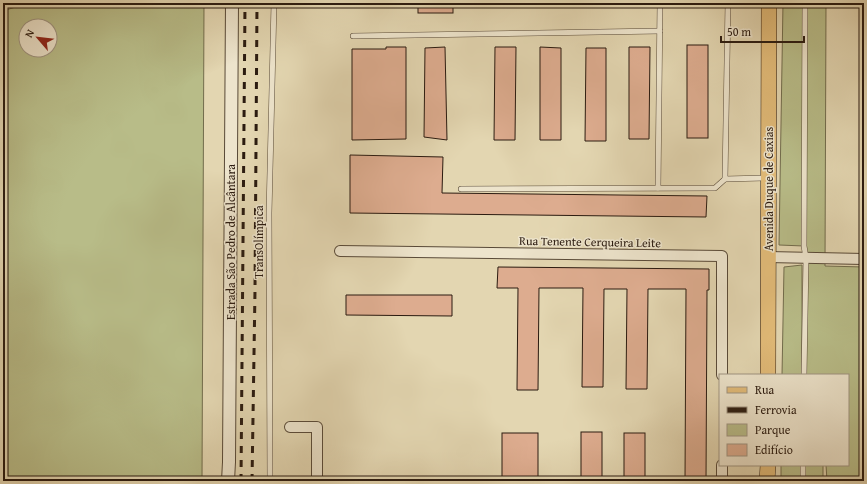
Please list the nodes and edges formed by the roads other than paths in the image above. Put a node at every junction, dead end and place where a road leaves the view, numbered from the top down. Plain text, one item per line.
1 (232, 3) edge
2 (274, 3) edge
3 (660, 3) edge
4 (728, 3) edge
5 (769, 3) edge
6 (805, 3) edge
7 (660, 31) junction
8 (353, 36) dead end
9 (768, 178) junction
10 (725, 179) junction
11 (658, 188) junction
12 (461, 189) dead end
13 (340, 251) dead end
14 (768, 257) junction
15 (806, 258) junction
16 (864, 259) edge
17 (722, 374) edge
18 (768, 374) edge
19 (804, 374) edge
20 (290, 427) dead end
21 (722, 466) edge
22 (768, 466) edge
23 (803, 466) edge
24 (228, 481) edge
25 (270, 481) edge
26 (316, 481) edge
27 (722, 481) edge
28 (768, 481) edge
29 (803, 481) edge

1 - 24 street, Estrada São Pedro de Alcântara
2 - 25 lane, TransOlímpica
3 - 7 lane
4 - 10 lane
5 - 9 main road, Avenida Duque de Caxias
6 - 15 lane
7 - 8 lane
7 - 11 lane
9 - 10 lane
9 - 14 main road, Avenida Duque de Caxias
10 - 11 lane
11 - 12 lane
13 - 17 street, Rua Tenente Cerqueira Leite
14 - 15 street
14 - 18 main road, Avenida Duque de Caxias
15 - 16 street
15 - 19 lane
20 - 26 street
21 - 27 street
22 - 28 main road
23 - 29 lane

